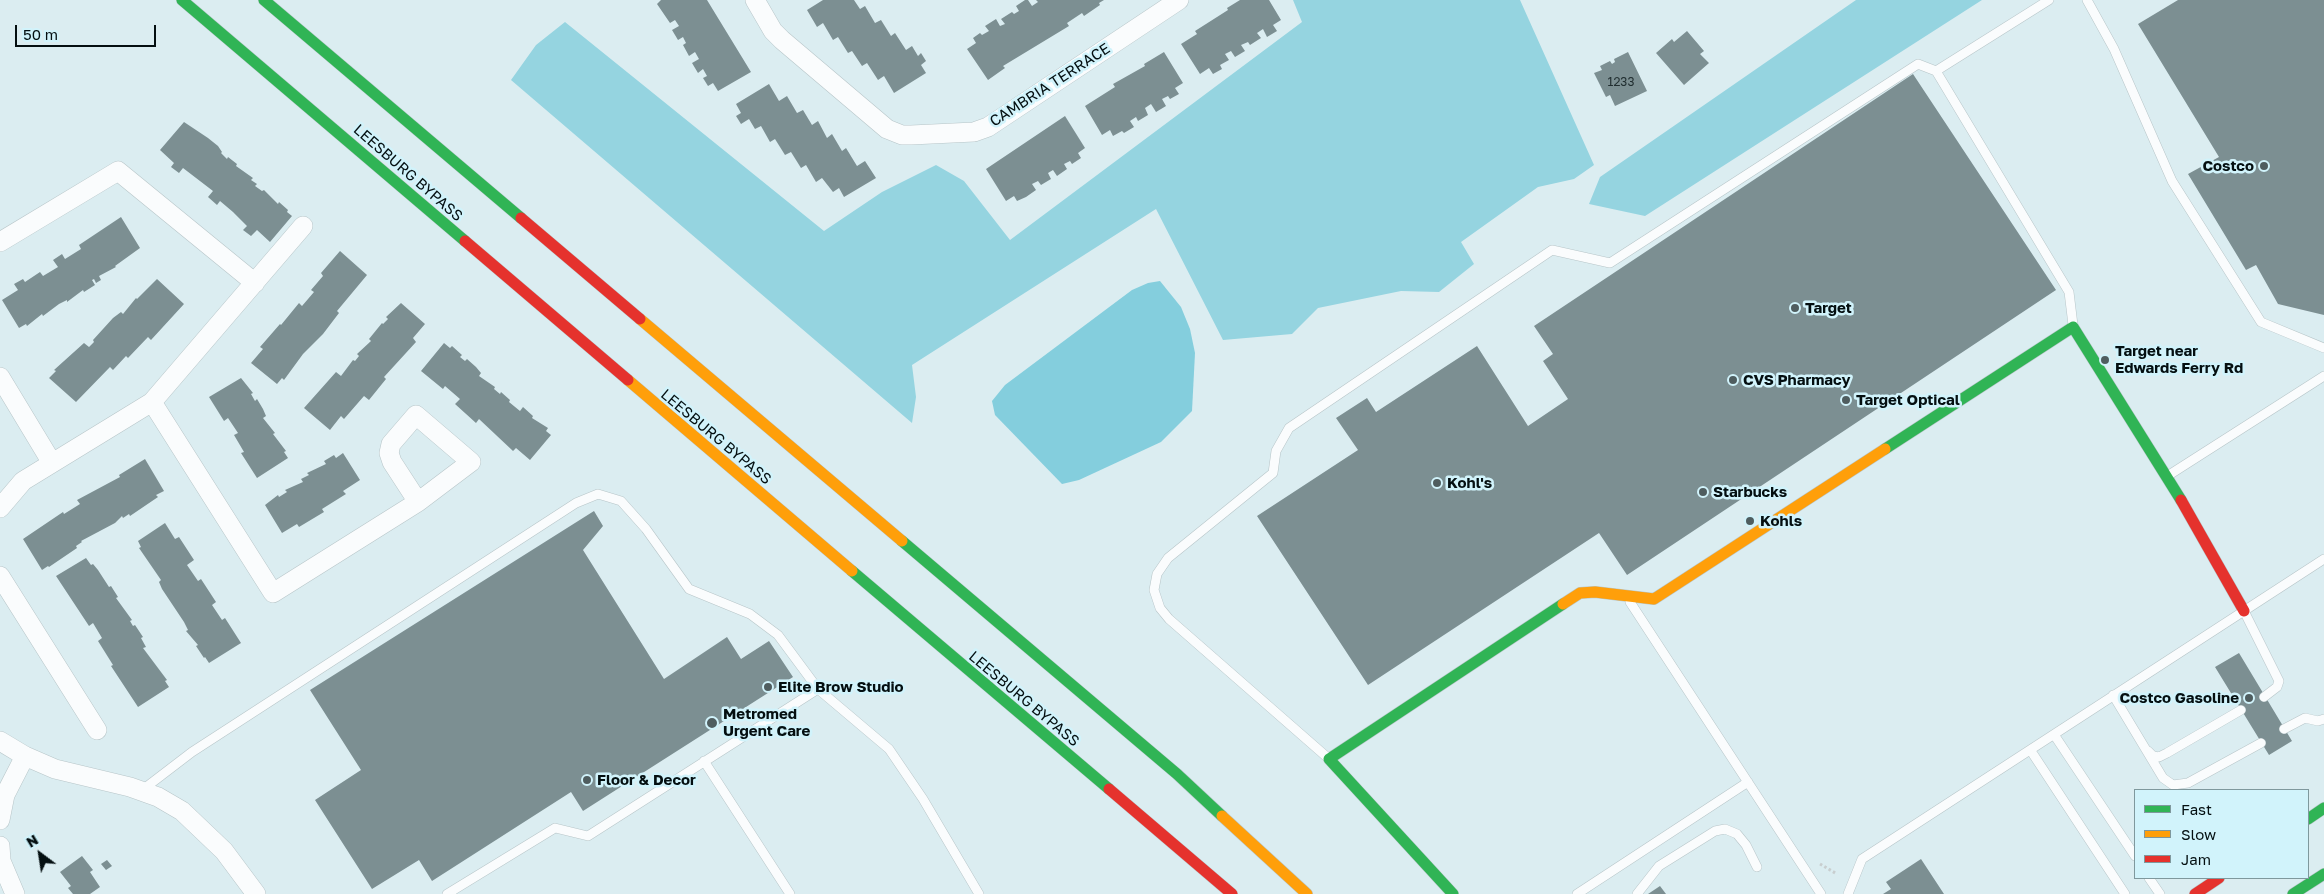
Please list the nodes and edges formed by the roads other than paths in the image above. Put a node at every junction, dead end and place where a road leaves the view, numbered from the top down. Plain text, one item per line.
1 (182, 0) edge
2 (264, 0) edge
3 (755, 0) edge
4 (1179, 0) edge
5 (2049, 0) edge
6 (2087, 0) edge
7 (1936, 71) junction
8 (304, 226) dead end
9 (0, 242) edge
10 (254, 283) junction
11 (2073, 327) junction
12 (2324, 348) edge
13 (0, 376) edge
14 (2324, 376) edge
15 (152, 402) junction
16 (52, 463) junction
17 (2167, 476) junction
18 (418, 502) junction
19 (0, 508) edge
20 (2324, 559) edge
21 (0, 576) edge
22 (1627, 597) junction
23 (2244, 611) junction
24 (818, 688) junction
25 (2113, 695) junction
26 (2264, 697) dead end
27 (2241, 710) dead end
28 (2324, 719) edge
29 (2284, 729) dead end
30 (96, 730) dead end
31 (2055, 736) junction
32 (0, 741) edge
33 (2261, 743) dead end
34 (2031, 751) junction
35 (2148, 751) junction
36 (25, 756) junction
37 (1329, 759) junction
38 (704, 761) junction
39 (1748, 782) junction
40 (141, 791) junction
41 (2324, 808) edge
42 (2309, 818) edge
43 (0, 820) edge
44 (0, 846) edge
45 (2134, 854) edge
46 (1757, 867) dead end
47 (2324, 874) edge
48 (2151, 879) edge
49 (2218, 879) edge
50 (15, 894) edge
51 (256, 894) edge
52 (447, 894) edge
53 (790, 894) edge
54 (979, 894) edge
55 (1232, 894) edge
56 (1307, 894) edge
57 (1453, 894) edge
58 (1577, 894) edge
59 (1637, 894) edge
60 (1821, 894) edge
61 (1848, 894) edge
62 (2125, 894) edge
63 (2160, 894) edge
64 (2195, 894) edge
65 (2294, 894) edge

1 - 55 main road, LEESBURG BYPASS
2 - 56 main road
3 - 4 street, CAMBRIA TERRACE
5 - 7 lane
6 - 12 lane
7 - 11 lane
7 - 37 lane
8 - 10 street
9 - 10 street
10 - 15 street
11 - 17 main road
11 - 22 main road
13 - 16 street
14 - 17 lane
15 - 16 street
15 - 18 street
16 - 19 street
17 - 23 main road
18 - 18 street
20 - 23 lane
21 - 30 street
22 - 37 main road
22 - 39 lane
23 - 25 lane
23 - 26 lane
24 - 38 lane
24 - 40 lane
24 - 54 lane
25 - 31 lane
25 - 35 lane
27 - 35 lane
28 - 29 lane
31 - 34 lane
31 - 45 lane
32 - 36 street
33 - 35 lane
34 - 61 lane
34 - 62 lane
36 - 40 street
36 - 43 street
37 - 57 main road
38 - 52 lane
38 - 53 lane
39 - 58 lane
39 - 60 lane
40 - 51 street
41 - 42 main road
44 - 50 street
46 - 59 lane
47 - 65 main road
48 - 63 lane
49 - 64 main road

